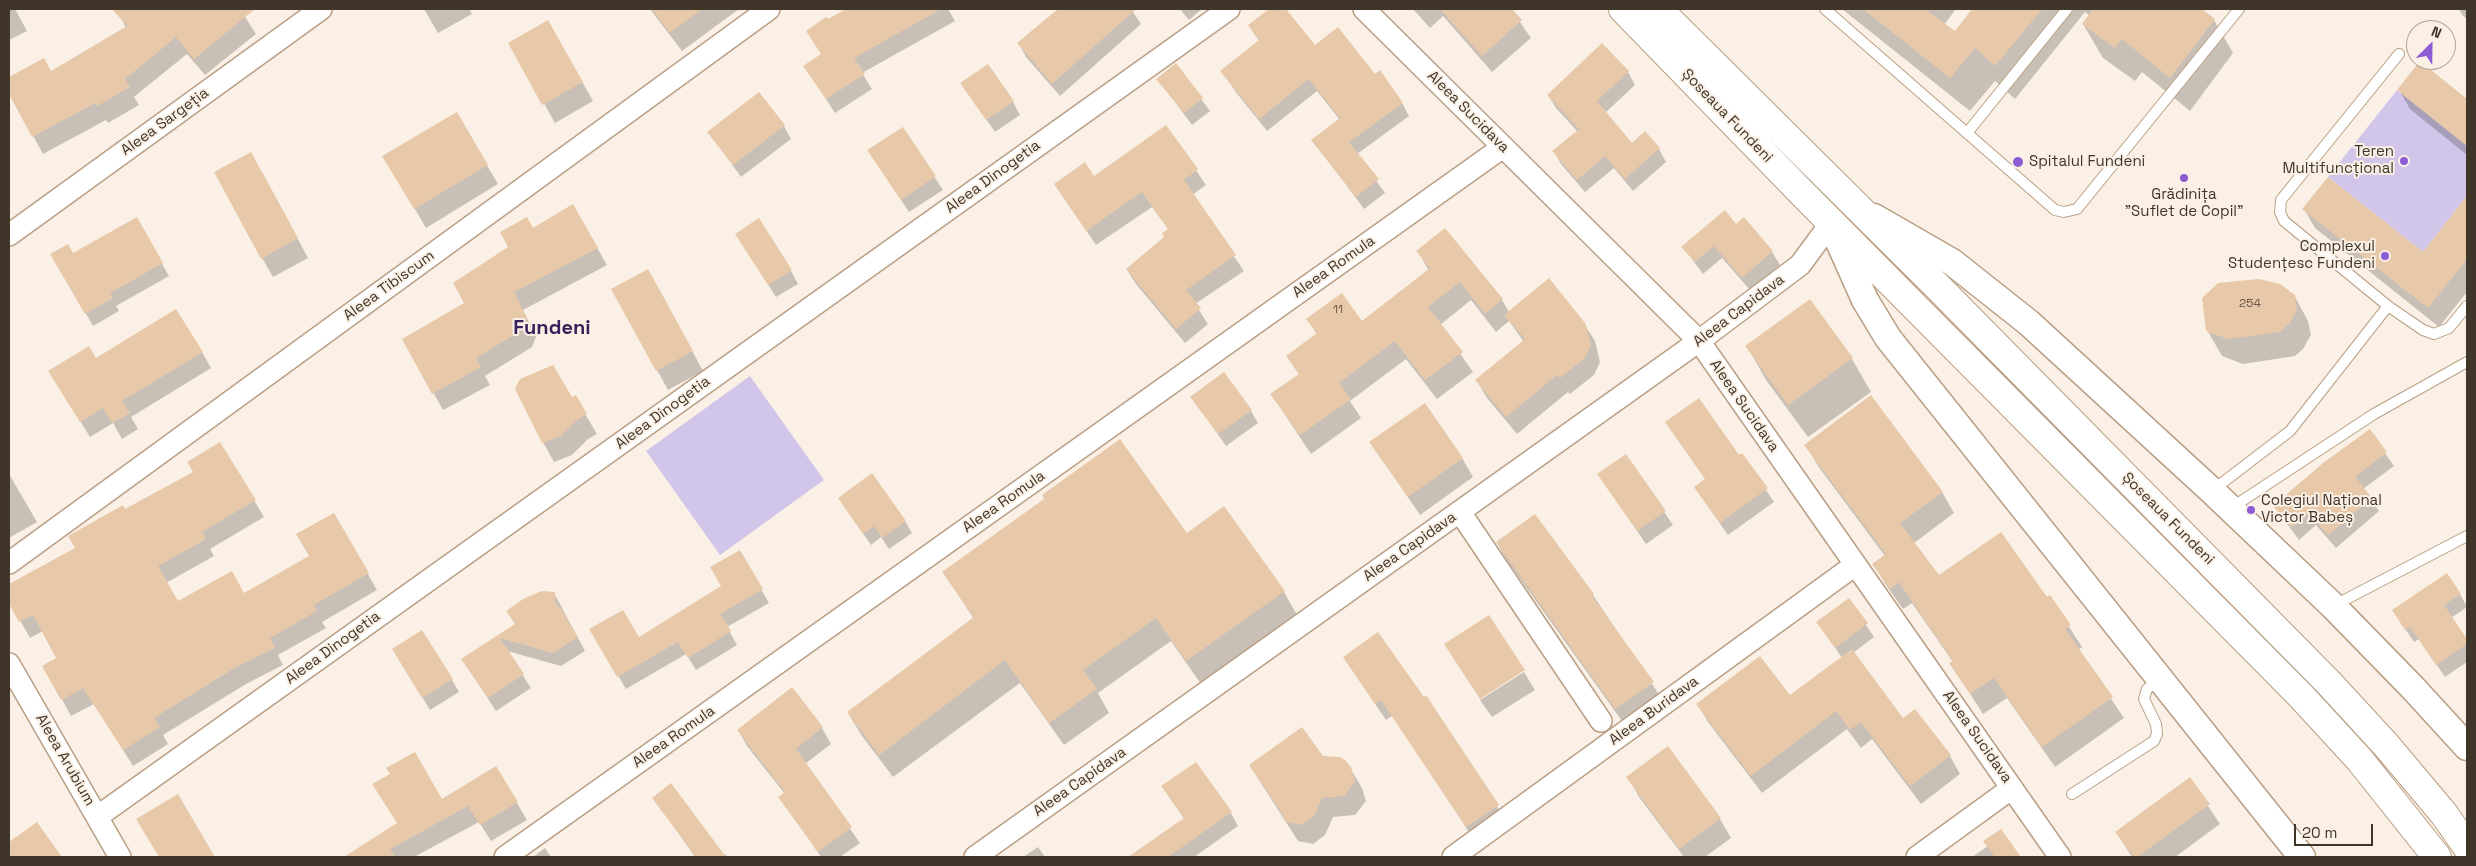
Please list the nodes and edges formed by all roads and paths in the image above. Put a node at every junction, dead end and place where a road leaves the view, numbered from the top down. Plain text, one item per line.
1 (321, 9) edge
2 (769, 9) edge
3 (1229, 9) edge
4 (1364, 9) edge
5 (1623, 9) edge
6 (1658, 9) edge
7 (1825, 9) edge
8 (2067, 9) edge
9 (2239, 9) edge
10 (2399, 54) dead end
11 (1967, 133) junction
12 (1503, 147) junction
13 (1853, 205) junction
14 (1831, 223) junction
15 (9, 235) edge
16 (2388, 306) junction
17 (2467, 306) edge
18 (1699, 341) junction
19 (2467, 362) edge
20 (2212, 491) junction
21 (2230, 509) junction
22 (1460, 512) junction
23 (2467, 536) edge
24 (9, 563) edge
25 (1855, 565) junction
26 (2332, 606) junction
27 (9, 664) edge
28 (2159, 678) junction
29 (1601, 721) dead end
30 (2467, 747) edge
31 (2012, 788) junction
32 (2072, 794) dead end
33 (97, 817) junction
34 (2467, 847) edge
35 (120, 857) edge
36 (505, 857) edge
37 (975, 857) edge
38 (1453, 857) edge
39 (1917, 857) edge
40 (2060, 857) edge
41 (2302, 857) edge
42 (2437, 857) edge

1 - 15 street, Aleea Sargeția
2 - 24 street, Aleea Tibiscum
3 - 33 street, Aleea Dinogetia
4 - 12 street, Aleea Sucidava
5 - 14 main road, Șoseaua Fundeni
6 - 13 main road, Șoseaua Fundeni
7 - 11 lane
8 - 11 lane
9 - 11 lane
10 - 16 lane
12 - 18 street, Aleea Sucidava
12 - 36 street, Aleea Romula
13 - 20 street, Șoseaua Fundeni
13 - 34 main road, Șoseaua Fundeni
14 - 18 street, Aleea Capidava
14 - 28 street, Șoseaua Fundeni
14 - 42 main road, Șoseaua Fundeni
16 - 17 lane
16 - 20 lane
18 - 22 street, Aleea Capidava
18 - 25 street, Aleea Sucidava
19 - 21 lane
20 - 21 street, Șoseaua Fundeni
21 - 26 street, Șoseaua Fundeni
22 - 29 street
22 - 37 street, Aleea Capidava
23 - 26 lane
25 - 31 street, Aleea Sucidava
25 - 38 street, Aleea Buridava
26 - 30 street, Șoseaua Fundeni
27 - 33 street, Aleea Arubium
28 - 32 lane
28 - 41 street, Șoseaua Fundeni
31 - 39 street
31 - 40 street, Aleea Sucidava
33 - 35 street, Aleea Arubium

